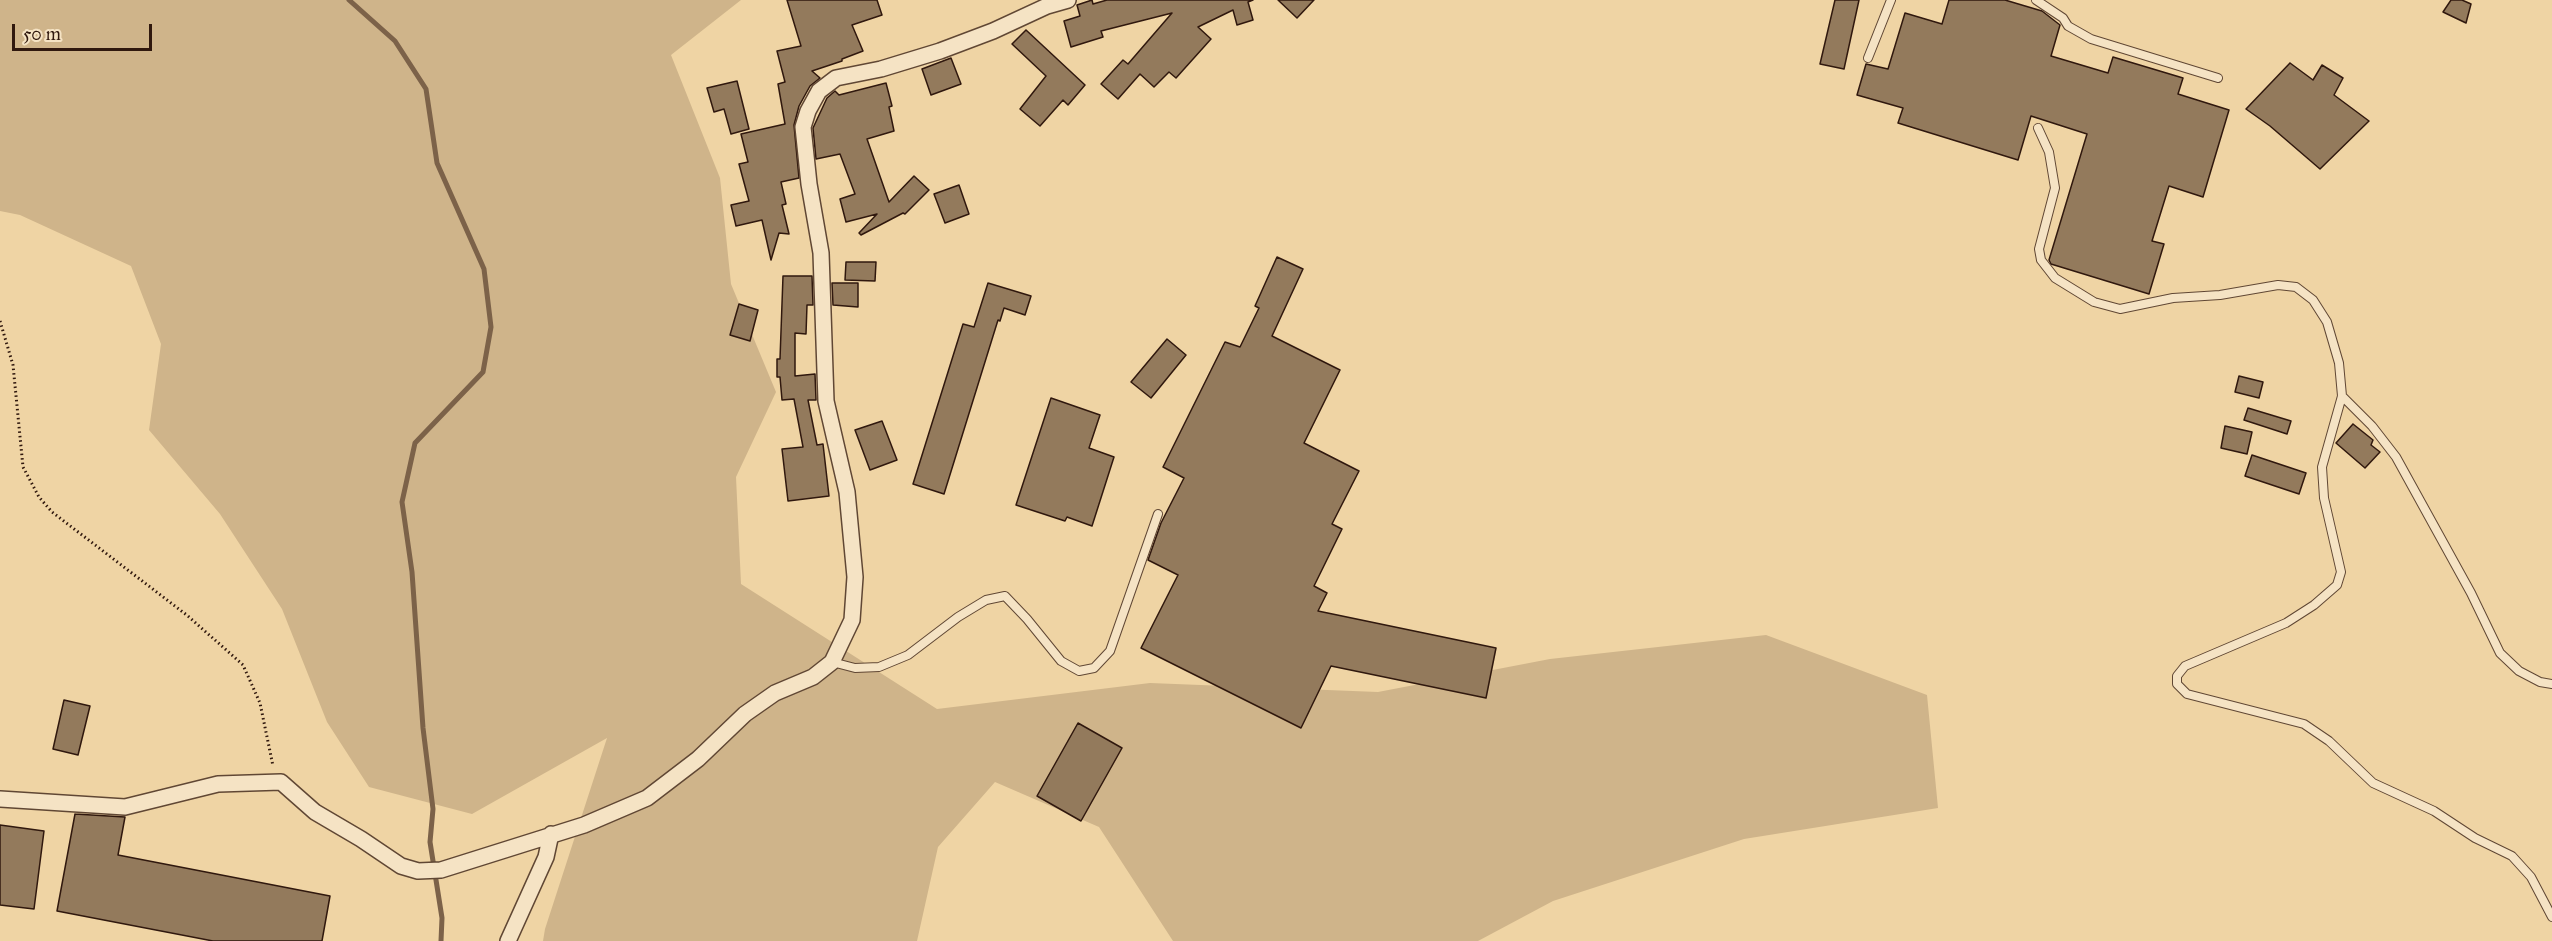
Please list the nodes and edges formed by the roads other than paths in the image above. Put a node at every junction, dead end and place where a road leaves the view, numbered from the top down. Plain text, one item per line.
1 (1068, 0) edge
2 (1891, 0) edge
3 (2036, 0) edge
4 (1868, 58) dead end
5 (2218, 78) dead end
6 (2038, 128) dead end
7 (2342, 396) junction
8 (1158, 514) dead end
9 (832, 662) junction
10 (2552, 684) edge
11 (0, 799) edge
12 (551, 834) junction
13 (2552, 917) edge
14 (508, 941) edge

1 - 9 street
2 - 4 lane
3 - 5 lane
6 - 7 lane
7 - 10 lane
7 - 13 lane
8 - 9 lane
9 - 12 street
11 - 12 street
12 - 14 street

